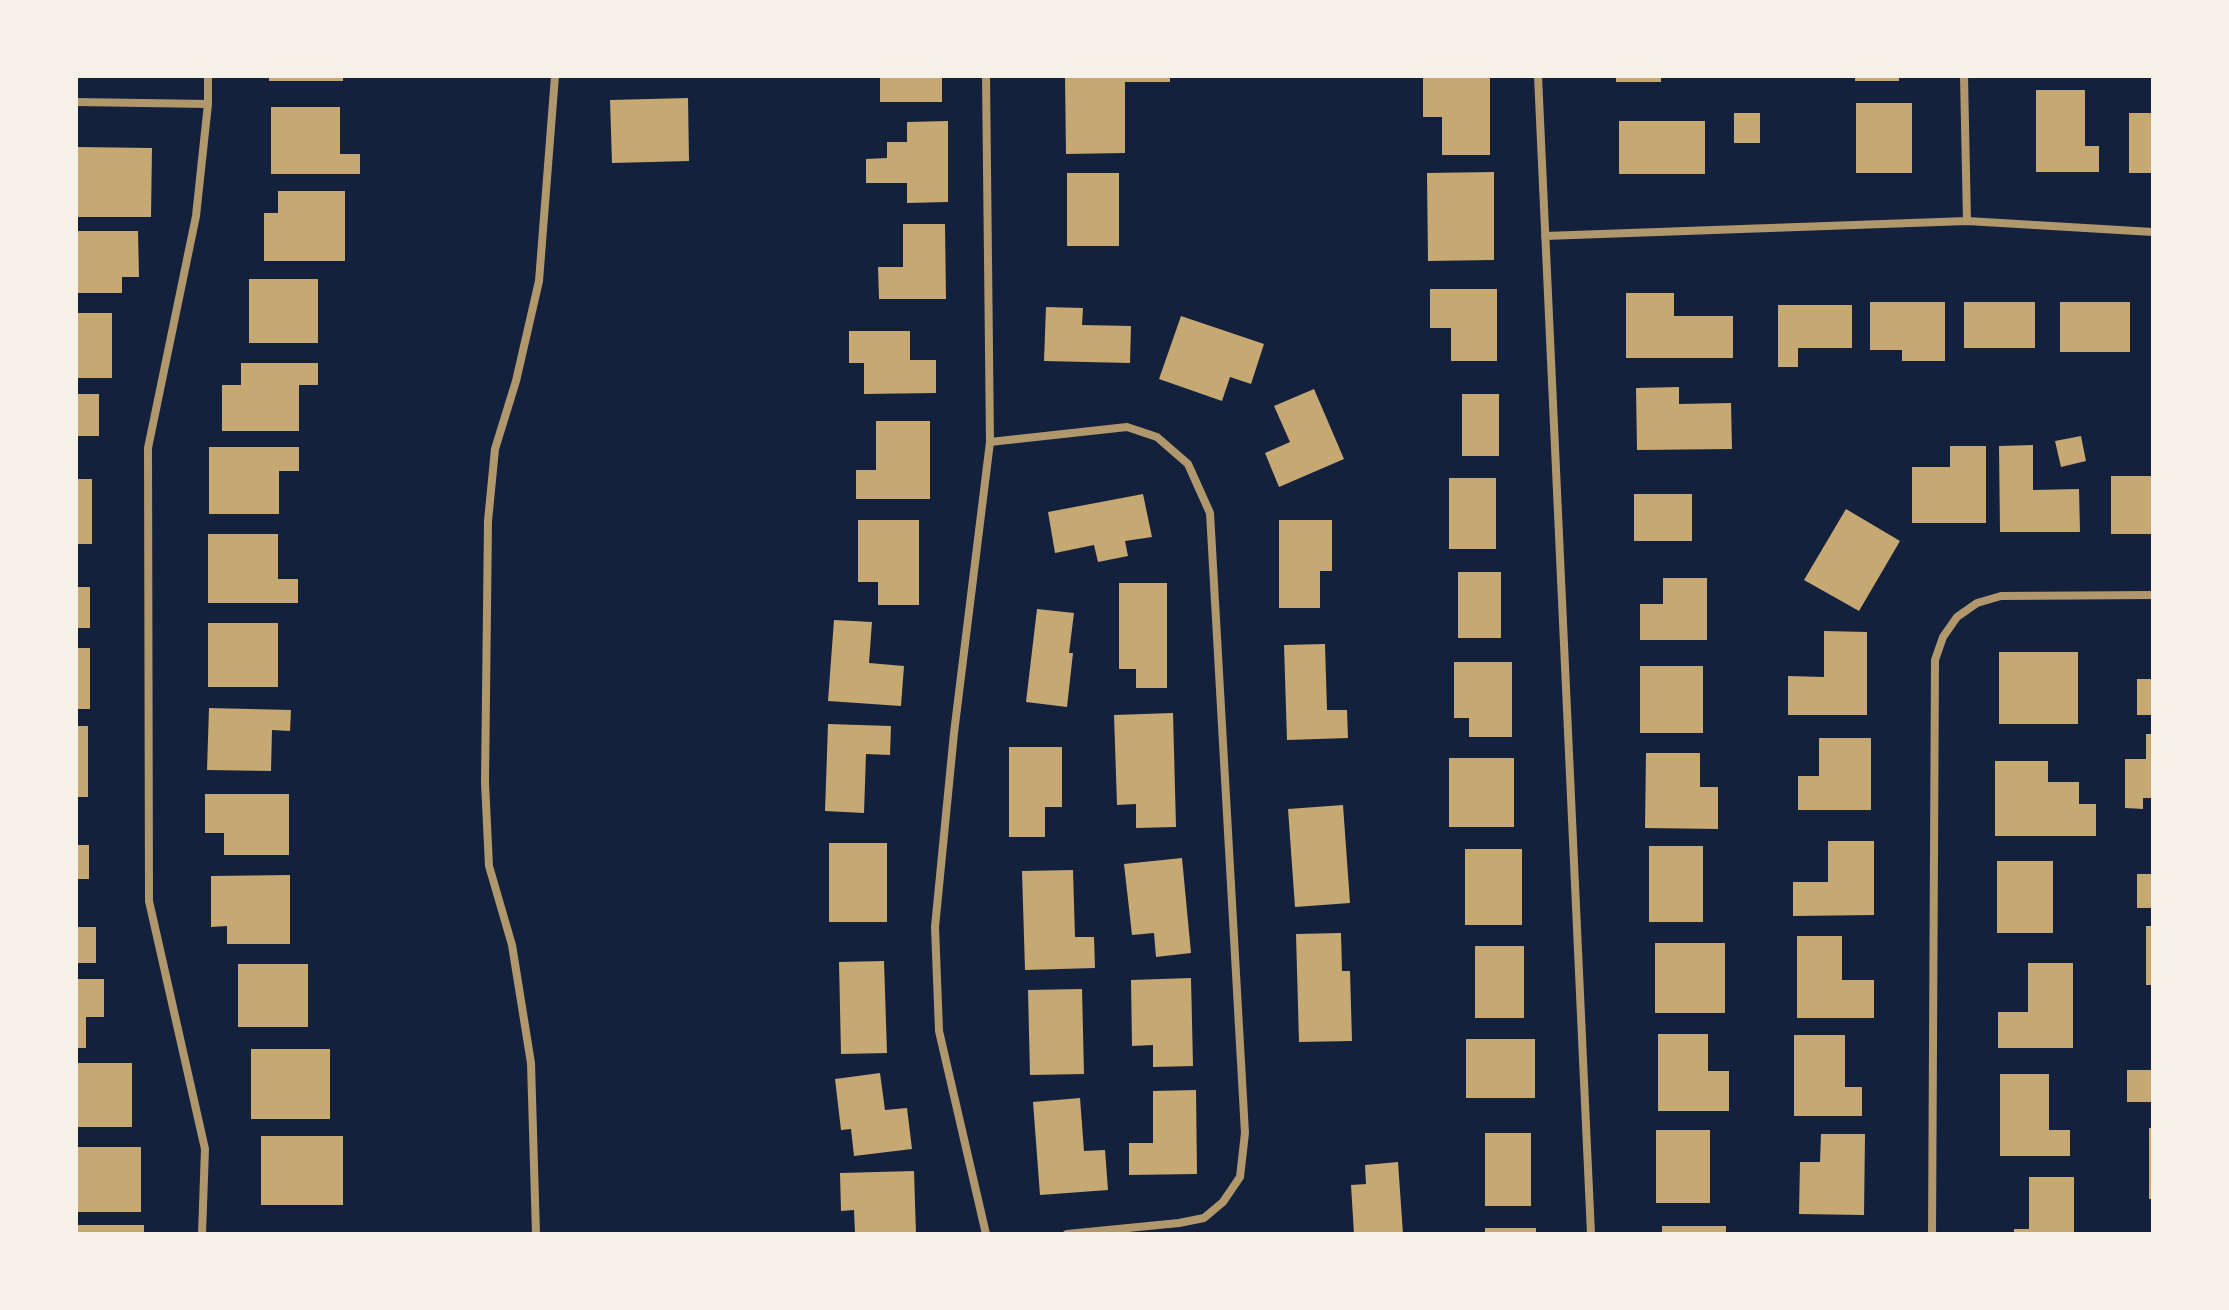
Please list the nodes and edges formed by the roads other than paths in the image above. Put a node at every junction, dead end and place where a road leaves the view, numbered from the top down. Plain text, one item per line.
1 (208, 76) edge
2 (555, 76) edge
3 (986, 76) edge
4 (1538, 76) edge
5 (1964, 76) edge
6 (76, 102) edge
7 (208, 104) junction
8 (1967, 221) junction
9 (2153, 232) edge
10 (1545, 236) junction
11 (990, 442) junction
12 (2153, 595) edge
13 (202, 1234) edge
14 (536, 1234) edge
15 (986, 1234) edge
16 (1067, 1234) edge
17 (1591, 1234) edge
18 (1932, 1234) edge

1 - 7 street
2 - 14 street
3 - 11 street
4 - 10 street
5 - 8 street
6 - 7 street
7 - 13 street
8 - 9 street
8 - 10 street
10 - 17 street
11 - 15 street
11 - 16 street
12 - 18 street

